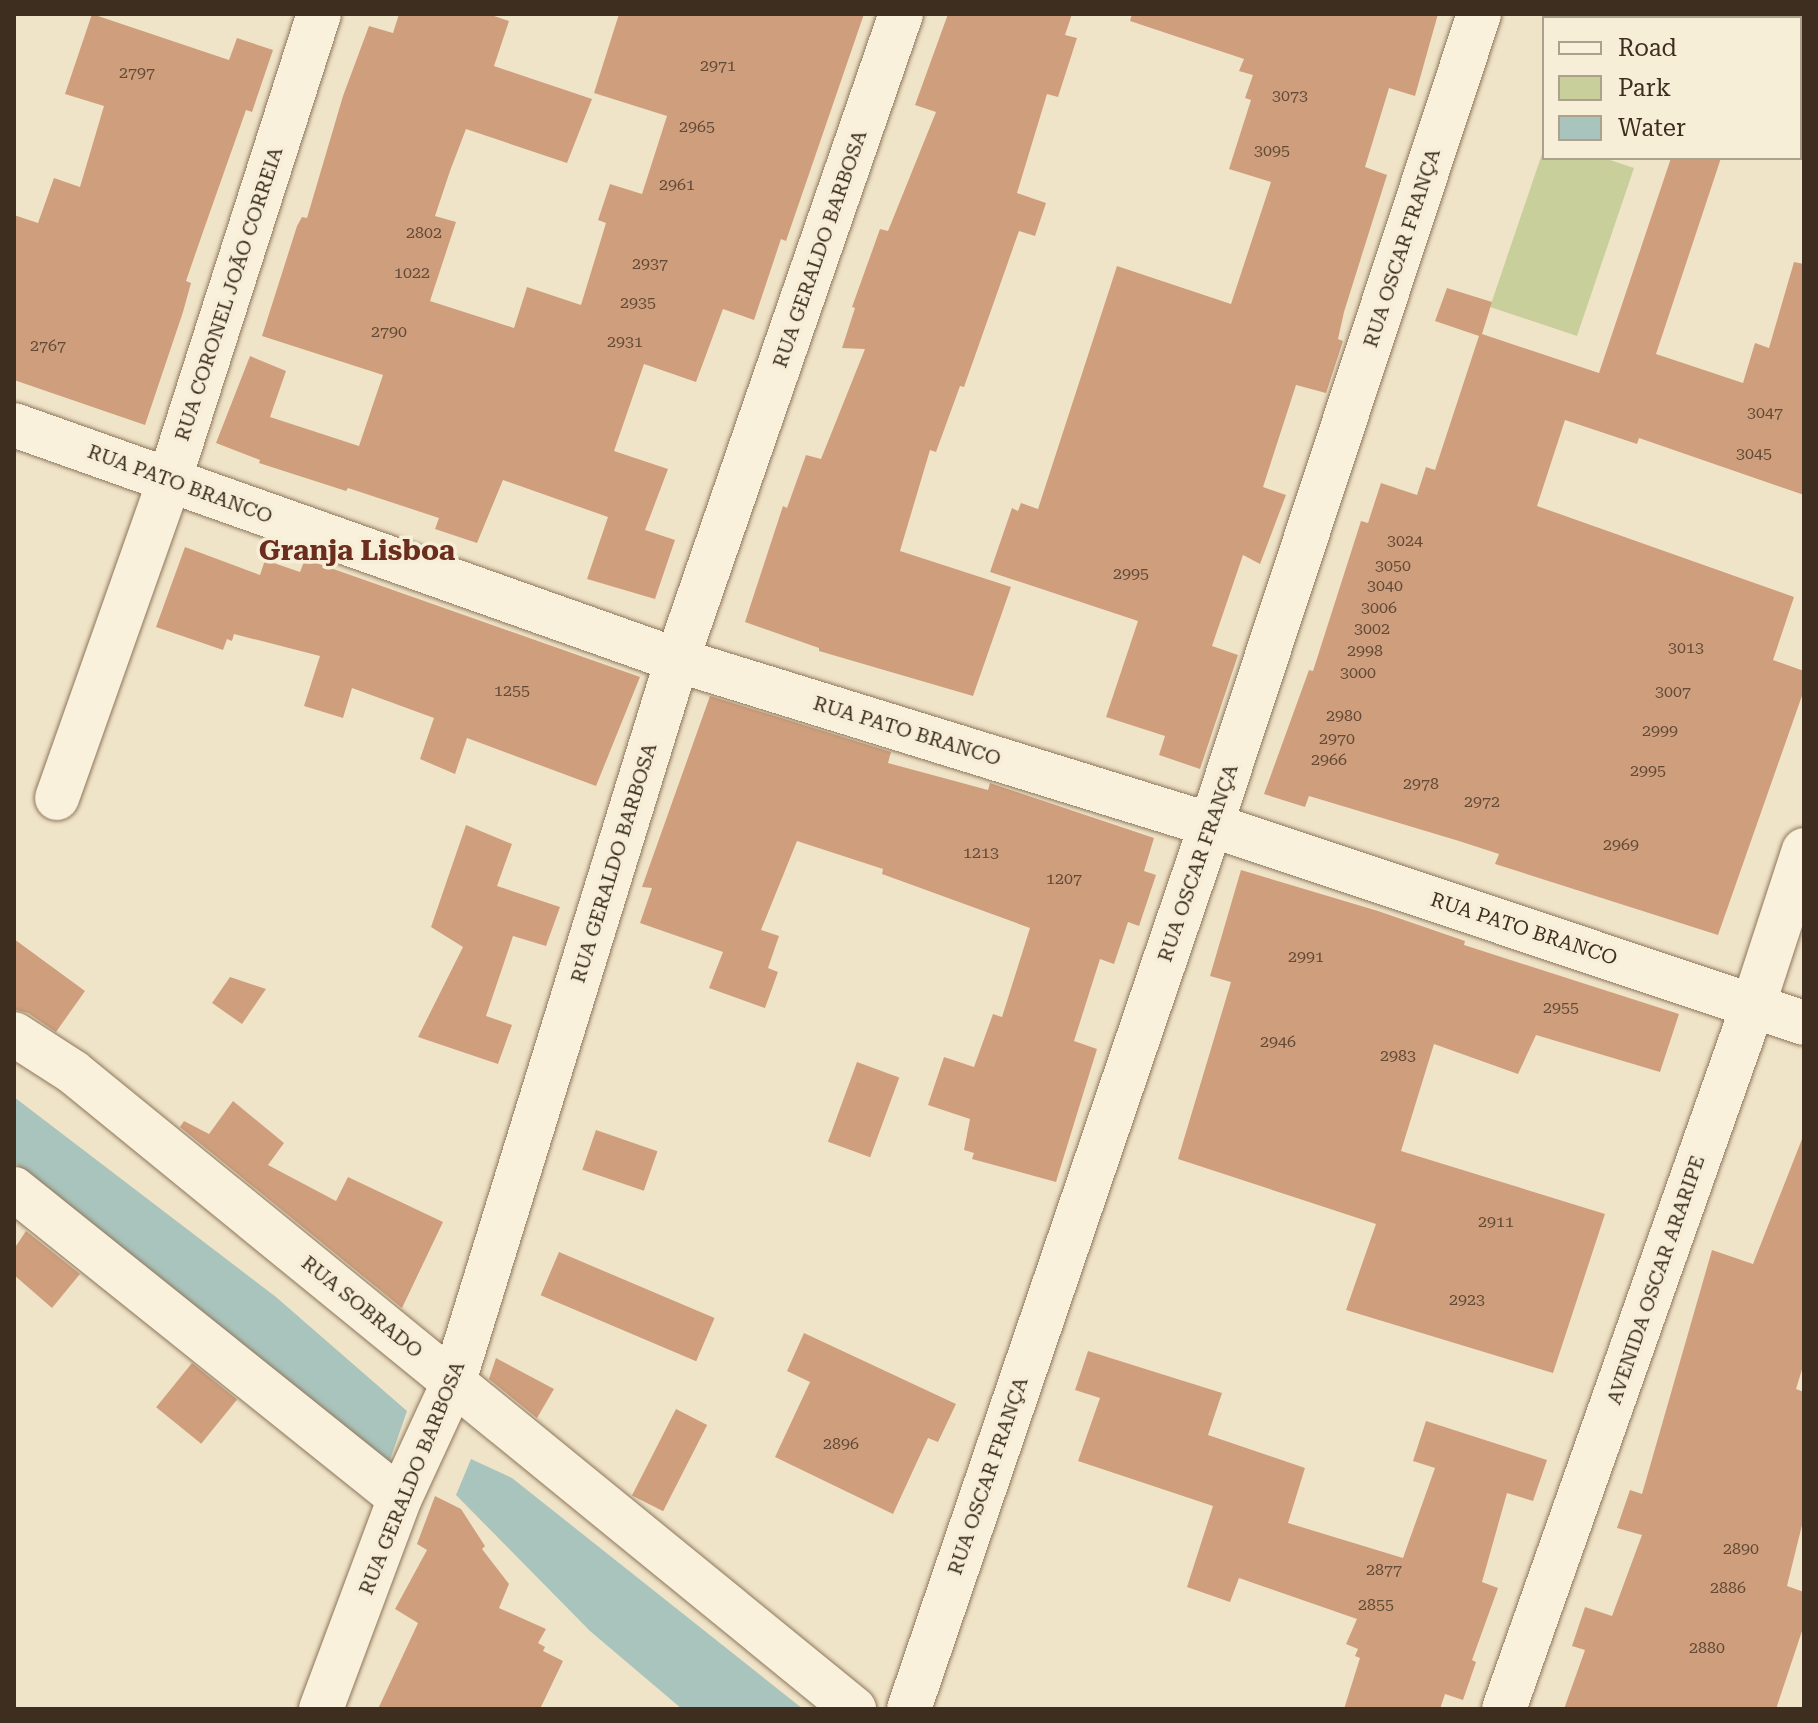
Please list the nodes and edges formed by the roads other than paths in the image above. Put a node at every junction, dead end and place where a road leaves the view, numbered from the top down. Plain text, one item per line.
1 (319, 14) edge
2 (901, 14) edge
3 (1479, 14) edge
4 (14, 425) edge
5 (169, 481) junction
6 (677, 660) junction
7 (57, 798) dead end
8 (1211, 825) junction
9 (1804, 850) edge
10 (1753, 1006) junction
11 (1804, 1023) edge
12 (14, 1034) edge
13 (14, 1189) edge
14 (454, 1381) junction
15 (400, 1498) junction
16 (321, 1709) edge
17 (854, 1709) edge
18 (909, 1709) edge
19 (1504, 1709) edge

1 - 5 street, RUA CORONEL JOÃO CORREIA
2 - 6 street, RUA GERALDO BARBOSA
3 - 8 street, RUA OSCAR FRANÇA
4 - 5 street, RUA PATO BRANCO
5 - 6 street, RUA PATO BRANCO
5 - 7 street, RUA CORONEL JOÃO CORREIA
6 - 8 street, RUA PATO BRANCO
6 - 14 street, RUA GERALDO BARBOSA
8 - 10 street, RUA PATO BRANCO
8 - 18 street, RUA OSCAR FRANÇA
9 - 10 street, AVENIDA OSCAR ARARIPE
10 - 11 street, RUA PATO BRANCO
10 - 19 street, AVENIDA OSCAR ARARIPE
12 - 14 street, RUA SOBRADO
13 - 15 street
14 - 15 street, RUA GERALDO BARBOSA
14 - 17 street, RUA SOBRADO
15 - 16 street, RUA GERALDO BARBOSA

